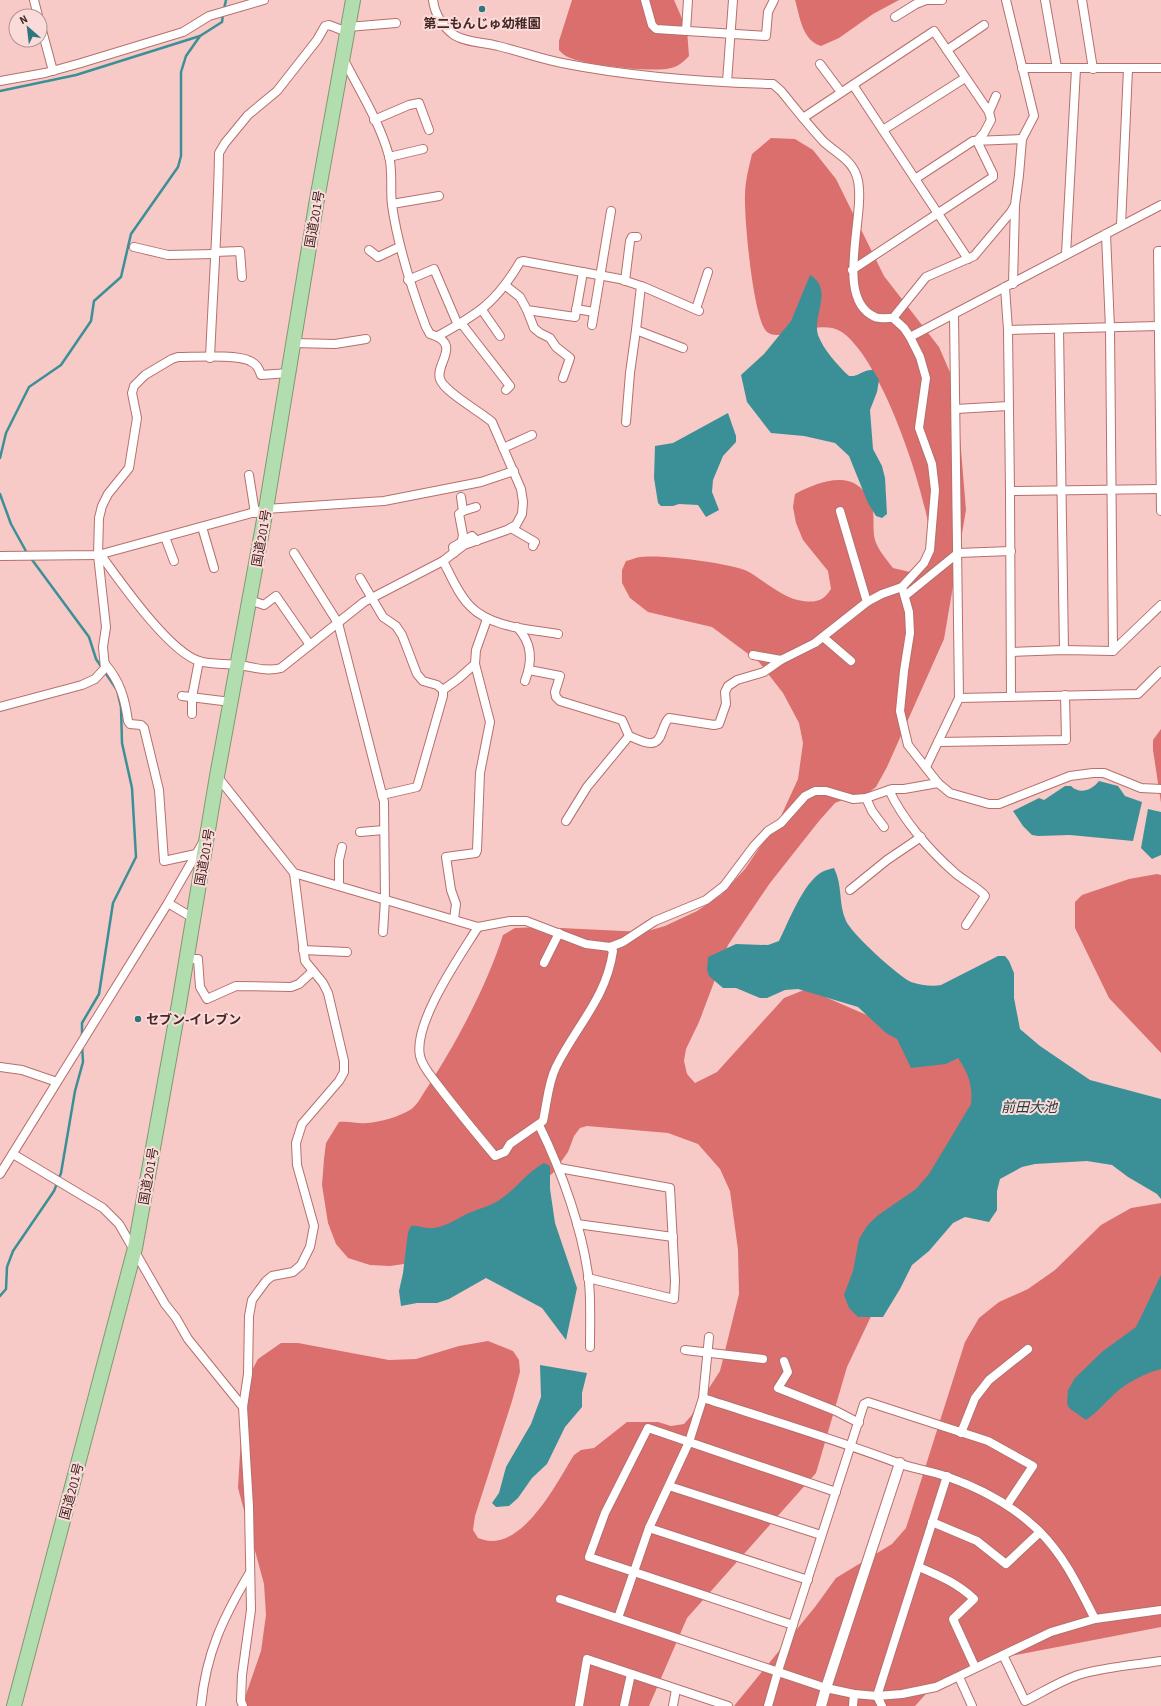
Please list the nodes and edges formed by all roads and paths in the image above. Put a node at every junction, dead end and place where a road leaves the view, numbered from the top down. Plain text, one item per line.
1 (264, 0) edge
2 (353, 0) edge
3 (433, 0) edge
4 (645, 0) edge
5 (688, 0) edge
6 (733, 0) edge
7 (774, 0) edge
8 (942, 0) edge
9 (1006, 0) edge
10 (1045, 0) edge
11 (1082, 0) edge
12 (895, 17) dead end
13 (396, 23) dead end
14 (984, 25) dead end
15 (348, 30) junction
16 (686, 31) junction
17 (731, 34) junction
18 (46, 48) edge
19 (947, 50) junction
20 (344, 60) junction
21 (820, 64) dead end
22 (1022, 68) junction
23 (1057, 68) junction
24 (1161, 68) edge
25 (1076, 69) junction
26 (1093, 69) junction
27 (1128, 69) junction
28 (52, 71) junction
29 (965, 78) junction
30 (0, 81) edge
31 (727, 82) junction
32 (852, 85) junction
33 (841, 92) junction
34 (996, 96) dead end
35 (989, 112) junction
36 (803, 118) junction
37 (374, 120) junction
38 (429, 130) dead end
39 (883, 130) junction
40 (1022, 139) junction
41 (977, 141) junction
42 (423, 149) dead end
43 (389, 157) junction
44 (915, 179) junction
45 (439, 196) dead end
46 (392, 204) junction
47 (1014, 205) junction
48 (1161, 205) edge
49 (611, 211) dead end
50 (937, 214) junction
51 (1121, 225) junction
52 (1106, 234) junction
53 (637, 236) dead end
54 (134, 247) dead end
55 (399, 247) junction
56 (369, 250) dead end
57 (1161, 251) edge
58 (215, 253) junction
59 (1066, 254) junction
60 (968, 259) junction
61 (852, 270) junction
62 (583, 272) junction
63 (708, 272) dead end
64 (600, 276) junction
65 (242, 277) dead end
66 (408, 280) junction
67 (625, 281) junction
68 (1013, 284) junction
69 (506, 286) junction
70 (641, 286) junction
71 (1005, 287) junction
72 (576, 309) junction
73 (482, 310) junction
74 (528, 310) junction
75 (594, 312) junction
76 (954, 315) junction
77 (893, 318) junction
78 (460, 324) junction
79 (592, 325) dead end
80 (1158, 326) junction
81 (1059, 328) junction
82 (1110, 328) junction
83 (636, 330) junction
84 (1008, 330) junction
85 (438, 336) junction
86 (500, 336) dead end
87 (910, 337) junction
88 (366, 339) dead end
89 (294, 343) junction
90 (683, 348) dead end
91 (210, 358) junction
92 (289, 373) junction
93 (563, 378) dead end
94 (511, 386) dead end
95 (1008, 406) junction
96 (1161, 406) edge
97 (956, 408) junction
98 (626, 422) dead end
99 (532, 435) dead end
100 (503, 448) junction
101 (514, 471) junction
102 (249, 475) dead end
103 (1160, 489) edge
104 (1112, 490) junction
105 (1010, 491) junction
106 (1061, 491) junction
107 (461, 497) dead end
108 (476, 507) dead end
109 (261, 511) junction
110 (463, 511) junction
111 (840, 511) dead end
112 (1161, 511) edge
113 (202, 528) junction
114 (511, 528) junction
115 (165, 537) junction
116 (462, 540) junction
117 (477, 541) junction
118 (533, 546) dead end
119 (1011, 551) junction
120 (454, 553) junction
121 (958, 553) junction
122 (99, 554) junction
123 (294, 554) dead end
124 (0, 556) edge
125 (174, 561) dead end
126 (443, 561) junction
127 (214, 568) dead end
128 (360, 578) dead end
129 (902, 587) junction
130 (905, 596) junction
131 (372, 598) junction
132 (250, 600) junction
133 (868, 602) junction
134 (1161, 605) edge
135 (488, 618) junction
136 (338, 623) junction
137 (517, 627) junction
138 (558, 634) dead end
139 (823, 637) junction
140 (310, 645) junction
141 (1064, 650) junction
142 (1114, 651) junction
143 (1012, 652) junction
144 (753, 655) dead end
145 (781, 660) junction
146 (199, 661) junction
147 (851, 661) dead end
148 (475, 664) junction
149 (238, 665) junction
150 (104, 668) junction
151 (529, 670) junction
152 (1161, 671) edge
153 (525, 681) dead end
154 (443, 690) junction
155 (1065, 695) junction
156 (182, 696) dead end
157 (1011, 696) junction
158 (192, 697) junction
159 (959, 698) junction
160 (231, 702) junction
161 (0, 706) edge
162 (192, 714) dead end
163 (629, 736) junction
164 (938, 742) junction
165 (926, 767) junction
166 (217, 776) junction
167 (938, 783) junction
168 (1161, 789) edge
169 (889, 790) junction
170 (382, 795) junction
171 (866, 798) junction
172 (566, 820) dead end
173 (884, 827) dead end
174 (384, 830) junction
175 (360, 832) dead end
176 (208, 833) junction
177 (922, 837) junction
178 (342, 847) dead end
179 (196, 854) junction
180 (294, 873) junction
181 (339, 886) junction
182 (850, 890) dead end
183 (385, 900) junction
184 (168, 903) junction
185 (193, 918) junction
186 (454, 919) junction
187 (966, 925) dead end
188 (478, 927) junction
189 (383, 932) dead end
190 (559, 933) junction
191 (610, 947) junction
192 (303, 950) junction
193 (347, 952) dead end
194 (187, 958) junction
195 (544, 964) dead end
196 (313, 971) junction
197 (0, 1067) edge
198 (57, 1082) junction
199 (539, 1125) junction
200 (12, 1154) junction
201 (559, 1168) junction
202 (0, 1174) edge
203 (576, 1224) junction
204 (673, 1237) junction
205 (135, 1248) junction
206 (588, 1278) junction
207 (709, 1337) dead end
208 (590, 1347) dead end
209 (1028, 1349) dead end
210 (685, 1350) dead end
211 (707, 1352) junction
212 (764, 1359) dead end
213 (784, 1362) dead end
214 (703, 1398) junction
215 (243, 1407) junction
216 (858, 1423) junction
217 (961, 1433) junction
218 (689, 1442) junction
219 (852, 1445) junction
220 (900, 1463) junction
221 (946, 1476) junction
222 (669, 1486) junction
223 (836, 1492) junction
224 (1006, 1505) junction
225 (932, 1522) junction
226 (649, 1528) junction
227 (1040, 1532) junction
228 (821, 1535) junction
229 (919, 1567) junction
230 (250, 1573) junction
231 (634, 1573) junction
232 (808, 1580) junction
233 (560, 1599) dead end
234 (1161, 1610) edge
235 (618, 1618) junction
236 (1095, 1619) junction
237 (793, 1625) junction
238 (1003, 1655) junction
239 (1161, 1661) edge
240 (975, 1666) junction
241 (778, 1671) junction
242 (630, 1674) junction
243 (959, 1677) junction
244 (826, 1688) junction
245 (676, 1689) junction
246 (854, 1694) junction
247 (877, 1696) junction
248 (724, 1705) edge
249 (14, 1706) edge
250 (201, 1706) edge
251 (243, 1706) edge
252 (579, 1706) edge
253 (624, 1706) edge
254 (673, 1706) edge
255 (768, 1706) edge
256 (821, 1706) edge
257 (854, 1706) edge
258 (882, 1706) edge
259 (972, 1706) edge

1 - 28 street
2 - 15 highway, 国道201号
3 - 31 street
4 - 16 street
5 - 16 street
6 - 17 street
7 - 17 street
8 - 12 street
9 - 22 street
10 - 23 street
11 - 26 street
13 - 15 street
14 - 19 street
15 - 20 highway, 国道201号
15 - 58 street
16 - 17 street
17 - 31 street
18 - 28 street
19 - 29 street
19 - 32 street
20 - 37 street
20 - 89 highway, 国道201号
21 - 33 street
22 - 23 street
22 - 40 street
23 - 25 street
24 - 27 street
25 - 26 street
25 - 59 street
26 - 27 street
27 - 51 street
28 - 30 street
29 - 35 street
29 - 39 street
31 - 36 street
32 - 33 street
32 - 39 street
33 - 36 street
34 - 35 street
35 - 41 street
36 - 61 street
37 - 38 street
37 - 43 street
39 - 44 street
40 - 41 street
40 - 47 street
41 - 44 street
41 - 50 street
42 - 43 street
43 - 46 street
44 - 50 street
45 - 46 street
46 - 55 street
47 - 60 street
47 - 68 street
48 - 51 street
49 - 64 street
50 - 60 street
50 - 61 street
51 - 52 street
52 - 59 street
52 - 82 street
53 - 67 street
54 - 58 street
55 - 56 street
55 - 66 street
57 - 80 street
58 - 65 street
58 - 91 street
59 - 68 street
60 - 77 street
61 - 77 street
62 - 64 street
62 - 69 street
62 - 72 street
63 - 70 street
64 - 67 street
64 - 75 street
66 - 78 street
66 - 85 street
67 - 70 street
68 - 71 street
69 - 73 street
69 - 74 street
70 - 83 street
71 - 76 street
71 - 84 street
72 - 74 street
72 - 75 street
73 - 78 street
73 - 86 street
74 - 93 street
75 - 79 street
76 - 87 street
76 - 97 street
77 - 87 street
78 - 85 street
78 - 94 street
80 - 82 street
80 - 96 street
81 - 82 street
81 - 84 street
81 - 106 street
82 - 104 street
83 - 90 street
83 - 98 street
84 - 95 street
85 - 100 street
87 - 129 street
88 - 89 street
89 - 92 highway, 国道201号
91 - 92 street
91 - 122 street
92 - 109 highway, 国道201号
95 - 97 street
95 - 105 street
96 - 103 street
97 - 121 street
99 - 100 street
100 - 101 street
101 - 109 street
101 - 114 street
102 - 109 street
103 - 104 street
103 - 112 street
104 - 106 street
104 - 142 street
105 - 106 street
105 - 119 street
106 - 141 street
107 - 110 street
108 - 110 street
109 - 113 street
109 - 132 highway, 国道201号
110 - 116 street
111 - 133 street
113 - 115 street
113 - 127 street
114 - 117 street
114 - 118 street
115 - 122 street
115 - 125 street
116 - 117 street
116 - 120 street
117 - 120 street
119 - 121 street
119 - 143 street
120 - 126 street
121 - 130 street
121 - 159 street
122 - 124 street
122 - 146 street
122 - 150 street
123 - 136 street
126 - 131 street
126 - 135 street
128 - 131 street
129 - 130 street
129 - 133 street
130 - 165 street
131 - 136 street
131 - 154 street
132 - 140 street
132 - 149 highway, 国道201号
133 - 139 street
134 - 142 street
135 - 137 street
135 - 148 street
136 - 140 street
136 - 170 street
137 - 138 street
137 - 151 street
139 - 145 street
139 - 147 street
140 - 149 street
141 - 142 street
141 - 143 street
143 - 157 street
144 - 145 street
145 - 163 street
146 - 149 street
146 - 158 street
148 - 154 street
148 - 186 street
149 - 160 highway, 国道201号
150 - 161 street
150 - 179 street
151 - 153 street
151 - 163 street
152 - 155 street
154 - 170 street
155 - 157 street
155 - 164 street
156 - 158 street
157 - 159 street
158 - 160 street
158 - 162 street
159 - 164 street
160 - 166 highway, 国道201号
163 - 172 street
164 - 165 street
165 - 167 street
166 - 176 highway, 国道201号
166 - 180 street
167 - 168 street
167 - 169 street
169 - 171 street
169 - 177 street
170 - 174 street
171 - 173 street
171 - 191 street
174 - 175 street
174 - 183 street
176 - 179 street
176 - 185 highway, 国道201号
177 - 182 street
177 - 187 street
178 - 181 street
179 - 184 street
180 - 181 street
180 - 192 street
181 - 183 street
183 - 186 street
183 - 189 street
184 - 185 street
184 - 198 street
185 - 194 highway, 国道201号
186 - 188 street
188 - 190 street
188 - 199 street
190 - 191 street
190 - 195 street
191 - 199 street
192 - 193 street
192 - 196 street
194 - 196 street
194 - 205 highway, 国道201号
196 - 215 street
197 - 198 street
198 - 200 street
199 - 201 street
200 - 202 street
200 - 205 street
201 - 203 street
201 - 204 street
203 - 204 street
203 - 206 street
204 - 206 street
205 - 215 street
205 - 249 highway, 国道201号
206 - 208 street
207 - 211 street
209 - 217 street
210 - 211 street
211 - 212 street
211 - 214 street
213 - 216 street
214 - 218 street
214 - 219 street
215 - 230 street
216 - 217 street
216 - 219 street
217 - 224 street
218 - 222 street
218 - 223 street
218 - 231 street
219 - 220 street
219 - 223 street
220 - 221 street
220 - 244 street
221 - 224 street
221 - 225 street
222 - 226 street
222 - 228 street
223 - 228 street
224 - 227 street
225 - 227 street
225 - 229 street
226 - 231 street
226 - 232 street
227 - 236 street
228 - 232 street
229 - 240 street
229 - 247 street
230 - 250 street
230 - 251 street
231 - 235 street
231 - 237 street
232 - 237 street
233 - 235 street
234 - 236 street
235 - 241 street
236 - 238 street
237 - 241 street
238 - 239 street
238 - 240 street
240 - 243 street
241 - 244 street
241 - 255 street
242 - 245 street
242 - 252 street
242 - 253 street
243 - 247 street
243 - 259 street
244 - 246 street
244 - 256 street
245 - 248 street
245 - 254 street
246 - 247 street
246 - 257 street
247 - 258 street

